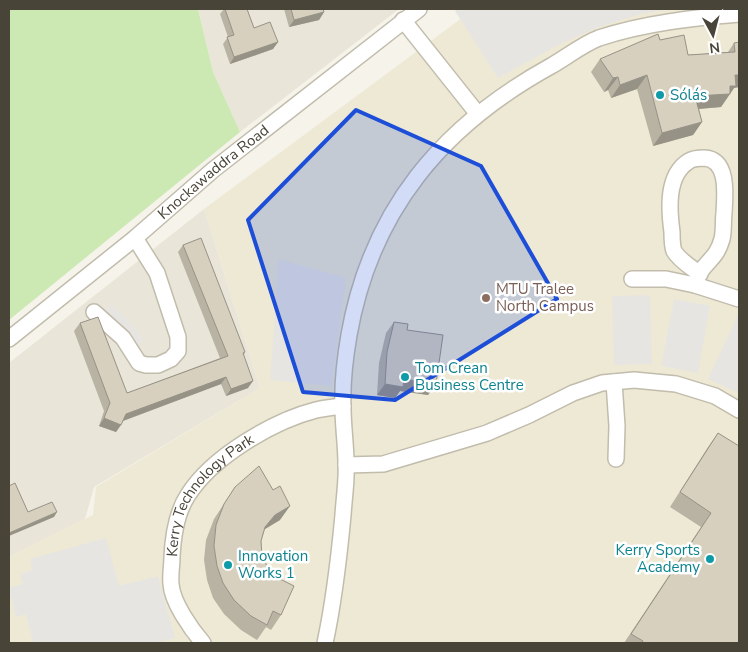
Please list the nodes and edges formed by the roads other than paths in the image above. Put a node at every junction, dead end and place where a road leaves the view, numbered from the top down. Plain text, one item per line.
1 (418, 9) edge
2 (739, 14) edge
3 (403, 20) junction
4 (477, 113) junction
5 (135, 238) junction
6 (632, 279) dead end
7 (698, 280) junction
8 (739, 299) edge
9 (94, 312) dead end
10 (9, 339) edge
11 (614, 382) junction
12 (343, 406) junction
13 (739, 410) edge
14 (616, 459) dead end
15 (346, 465) junction
16 (203, 643) edge
17 (326, 643) edge

1 - 3 street, Knockawaddra Road
2 - 4 street
3 - 4 street
3 - 5 street, Knockawaddra Road
4 - 12 street
5 - 9 street
5 - 10 street, Knockawaddra Road
6 - 7 street
7 - 7 street
7 - 8 street
11 - 13 street
11 - 14 street
11 - 15 street
12 - 15 street
12 - 16 street, Kerry Technology Park
15 - 17 street

